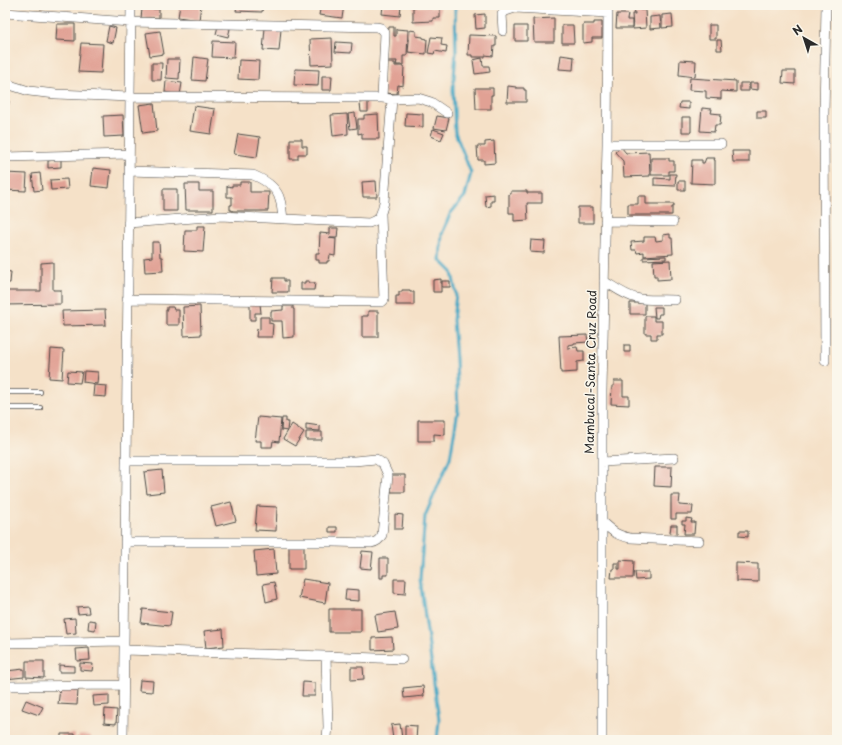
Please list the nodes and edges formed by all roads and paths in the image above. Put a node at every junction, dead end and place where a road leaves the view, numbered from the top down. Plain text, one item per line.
1 (130, 5) edge
2 (826, 5) edge
3 (608, 9) edge
4 (5, 13) edge
5 (130, 22) junction
6 (503, 31) dead end
7 (5, 82) edge
8 (130, 97) junction
9 (382, 98) junction
10 (392, 99) junction
11 (447, 113) dead end
12 (607, 144) junction
13 (721, 144) dead end
14 (129, 154) junction
15 (5, 157) edge
16 (129, 171) junction
17 (382, 214) junction
18 (283, 219) junction
19 (605, 221) junction
20 (674, 222) dead end
21 (128, 223) junction
22 (604, 281) junction
23 (127, 299) junction
24 (675, 300) dead end
25 (825, 361) dead end
26 (5, 392) edge
27 (40, 392) dead end
28 (5, 408) edge
29 (40, 408) dead end
30 (674, 458) dead end
31 (126, 461) junction
32 (602, 462) junction
33 (602, 522) junction
34 (699, 541) dead end
35 (125, 542) junction
36 (5, 643) edge
37 (124, 645) junction
38 (326, 656) junction
39 (402, 659) dead end
40 (123, 685) junction
41 (5, 686) edge
42 (123, 740) edge
43 (325, 740) edge
44 (602, 740) edge

1 - 5 street
2 - 25 street
3 - 6 street
3 - 12 street, Mambucal-Santa Cruz Road
4 - 5 street
5 - 8 street
5 - 9 street
7 - 8 street
8 - 9 street
8 - 14 street
9 - 10 street
10 - 11 street
10 - 17 street
12 - 13 street
12 - 19 street, Mambucal-Santa Cruz Road
14 - 15 street
14 - 16 street
16 - 18 street
16 - 21 street
17 - 18 street
17 - 23 street
18 - 21 street
19 - 20 street
19 - 22 street, Mambucal-Santa Cruz Road
21 - 23 street
22 - 24 street
22 - 32 street, Mambucal-Santa Cruz Road
23 - 31 street
26 - 27 lane
28 - 29 lane
30 - 32 street
31 - 35 street
31 - 35 street
32 - 33 street, Mambucal-Santa Cruz Road
33 - 34 street
33 - 44 street, Mambucal-Santa Cruz Road
35 - 37 street
36 - 37 street
37 - 38 street
37 - 40 street
38 - 39 street
38 - 43 street
40 - 41 street
40 - 42 street

